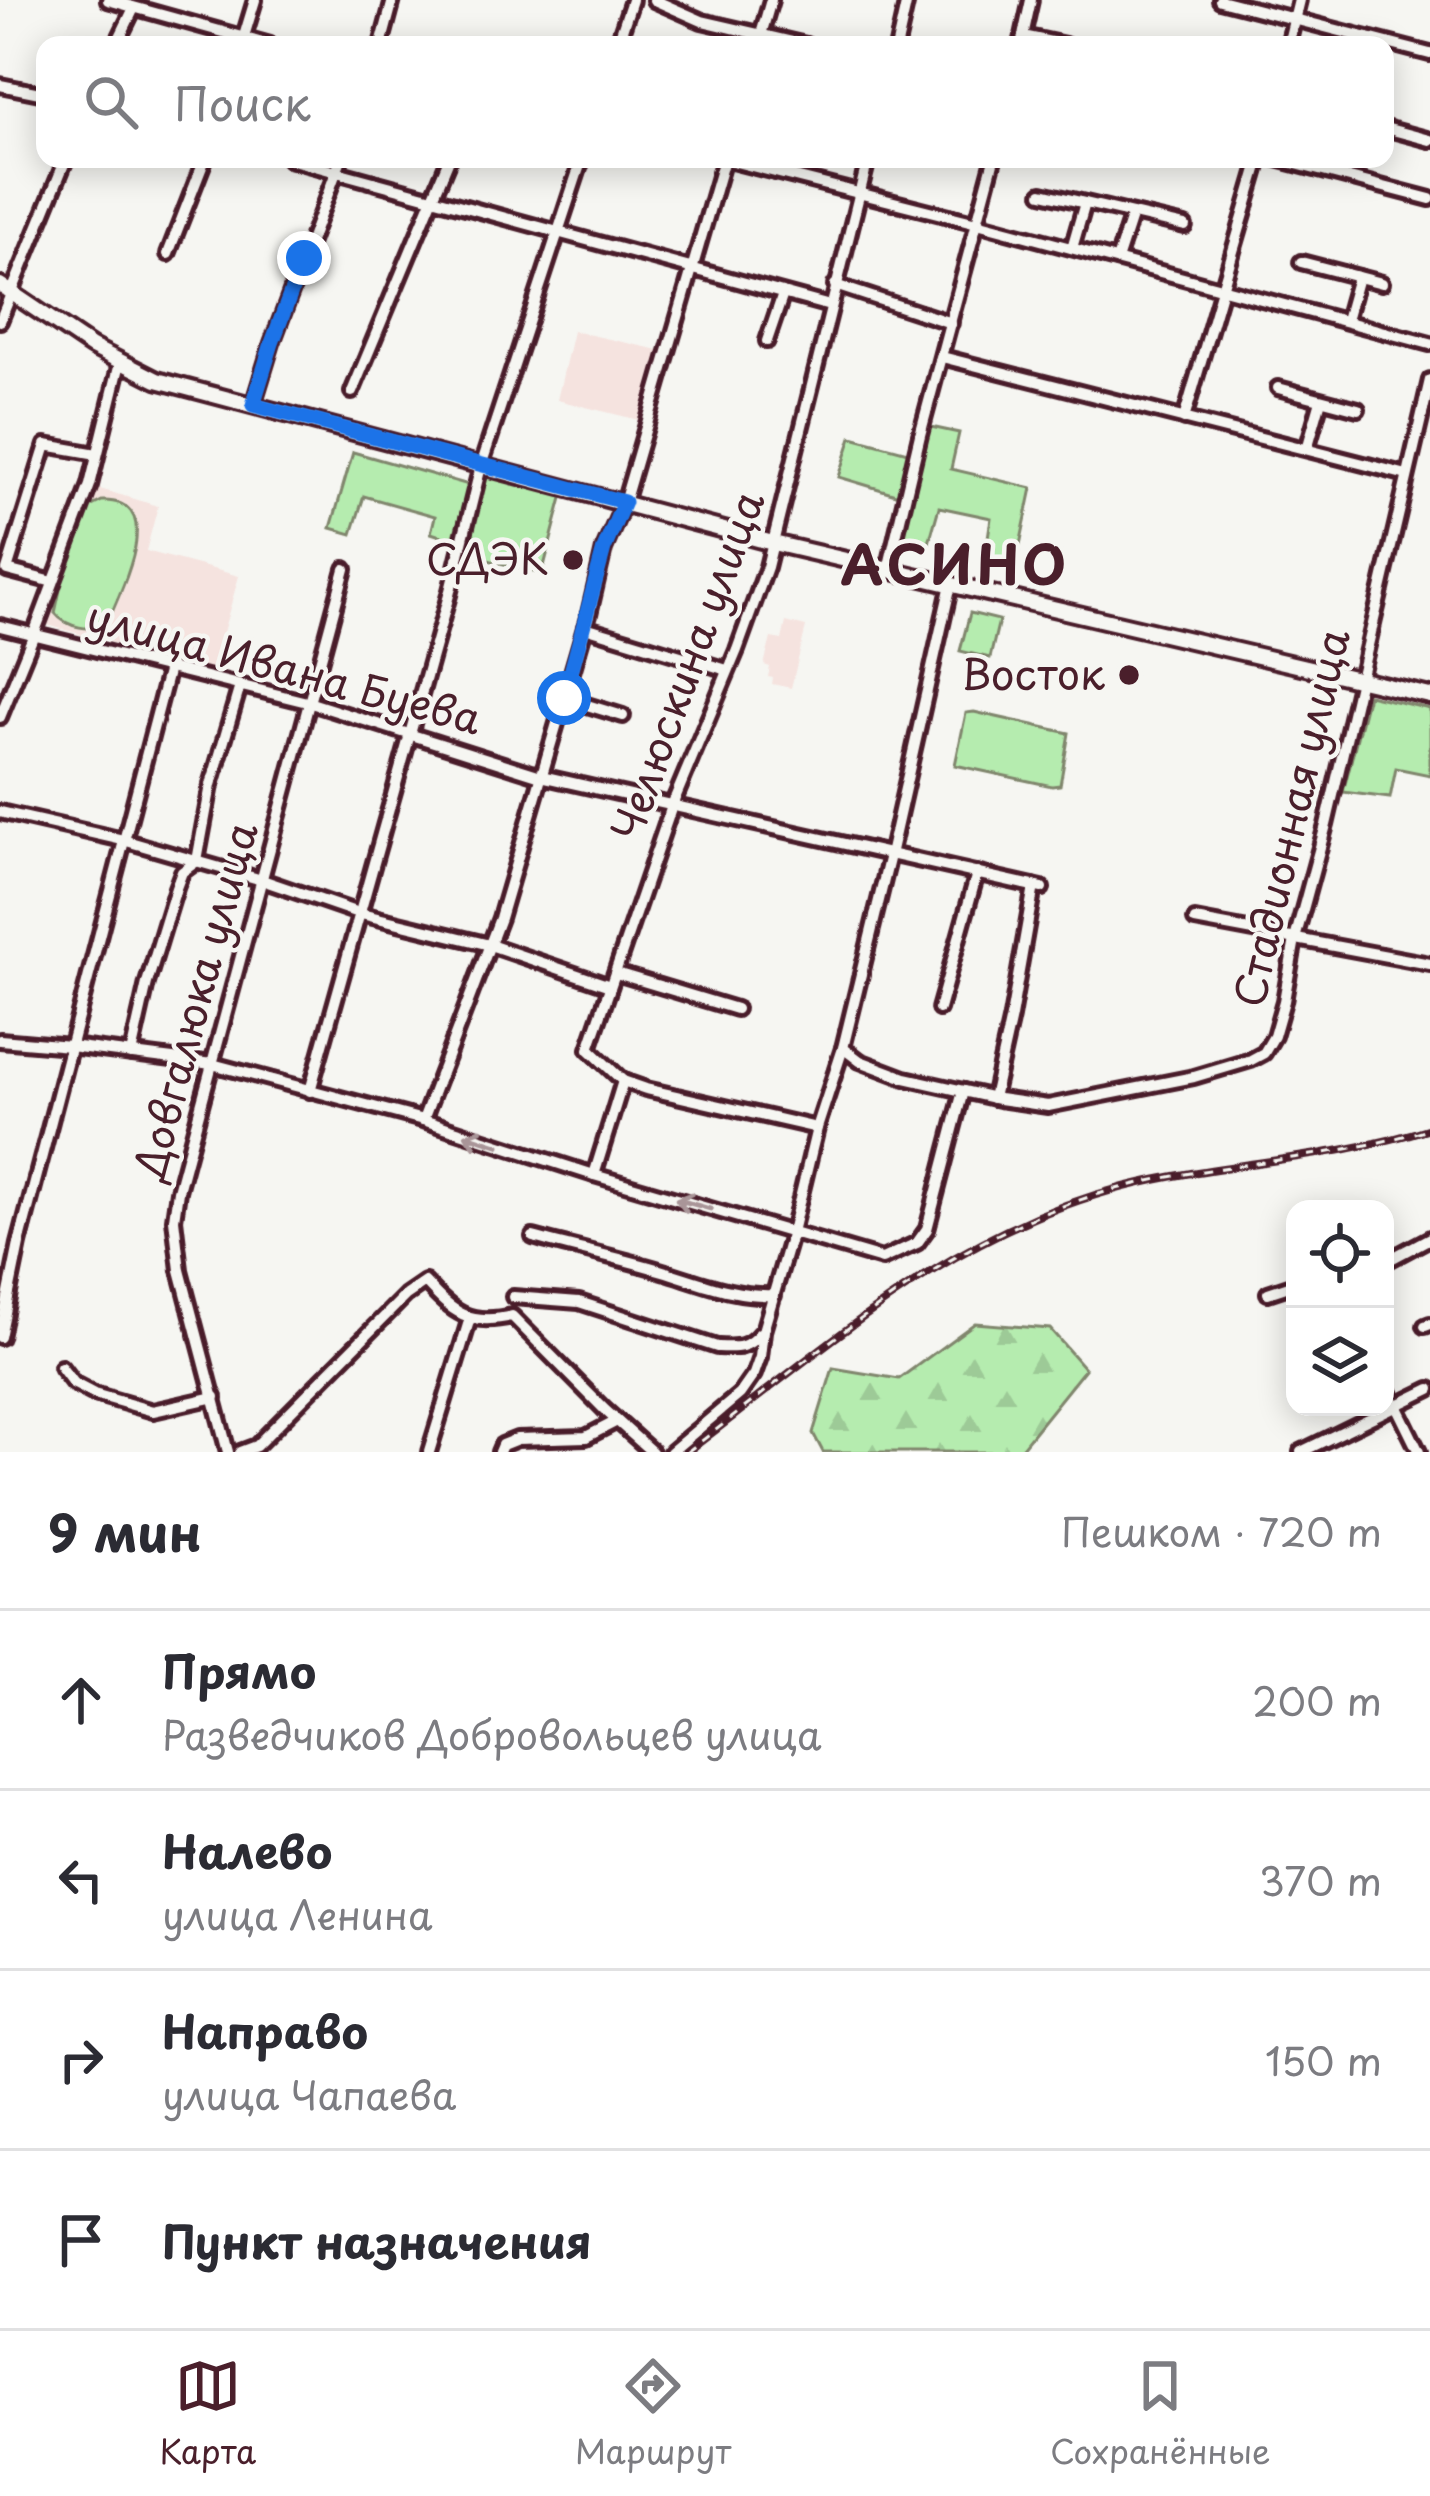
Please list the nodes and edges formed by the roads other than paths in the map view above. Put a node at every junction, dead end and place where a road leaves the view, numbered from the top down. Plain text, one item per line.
1 (108, 0) edge
2 (255, 0) edge
3 (393, 0) edge
4 (632, 0) edge
5 (654, 0) edge
6 (770, 0) edge
7 (907, 0) edge
8 (1031, 0) edge
9 (1220, 0) edge
10 (1299, 0) edge
11 (134, 8) junction
12 (1294, 20) junction
13 (120, 36) edge
14 (223, 36) edge
15 (244, 36) edge
16 (383, 36) edge
17 (620, 36) edge
18 (748, 36) edge
19 (761, 36) edge
20 (899, 36) edge
21 (1023, 36) edge
22 (1290, 36) edge
23 (1360, 36) edge
24 (1394, 44) edge
25 (1430, 53) edge
26 (0, 85) edge
27 (36, 92) edge
28 (1394, 130) edge
29 (1430, 140) edge
30 (62, 168) edge
31 (202, 168) edge
32 (322, 168) edge
33 (338, 168) edge
34 (445, 168) edge
35 (579, 168) edge
36 (721, 168) edge
37 (760, 168) edge
38 (866, 168) edge
39 (992, 168) edge
40 (1256, 168) edge
41 (1311, 168) edge
42 (336, 172) junction
43 (859, 193) junction
44 (1042, 193) dead end
45 (433, 198) junction
46 (1430, 199) edge
47 (1084, 203) junction
48 (1132, 214) junction
49 (977, 223) junction
50 (1185, 226) dead end
51 (558, 231) junction
52 (1072, 248) junction
53 (168, 254) dead end
54 (1117, 260) junction
55 (1301, 262) dead end
56 (692, 269) junction
57 (1358, 277) junction
58 (1382, 283) dead end
59 (835, 285) junction
60 (5, 288) edge
61 (1220, 288) junction
62 (782, 293) junction
63 (830, 306) junction
64 (1346, 320) junction
65 (0, 321) edge
66 (951, 323) junction
67 (767, 341) dead end
68 (1430, 344) edge
69 (942, 358) junction
70 (120, 363) junction
71 (1430, 380) edge
72 (1278, 388) dead end
73 (352, 392) dead end
74 (1321, 400) junction
75 (253, 405) junction
76 (1358, 409) dead end
77 (1184, 418) junction
78 (1415, 448) junction
79 (1307, 449) junction
80 (1430, 452) edge
81 (97, 454) junction
82 (481, 466) junction
83 (1407, 475) junction
84 (624, 502) junction
85 (773, 543) junction
86 (345, 569) dead end
87 (888, 570) junction
88 (53, 582) junction
89 (951, 584) junction
90 (0, 626) edge
91 (584, 628) junction
92 (34, 634) junction
93 (169, 668) junction
94 (727, 670) junction
95 (1359, 679) junction
96 (240, 686) junction
97 (1430, 696) edge
98 (564, 698) junction
99 (311, 704) junction
100 (623, 716) dead end
101 (0, 718) edge
102 (410, 734) junction
103 (542, 776) junction
104 (673, 803) junction
105 (0, 812) edge
106 (123, 840) junction
107 (890, 854) junction
108 (197, 861) junction
109 (977, 874) junction
110 (262, 880) junction
111 (362, 914) junction
112 (1195, 920) dead end
113 (1295, 939) junction
114 (490, 945) junction
115 (1430, 964) edge
116 (616, 973) junction
117 (610, 986) junction
118 (736, 1009) dead end
119 (939, 1009) dead end
120 (0, 1040) edge
121 (70, 1046) junction
122 (843, 1048) junction
123 (131, 1054) junction
124 (212, 1064) junction
125 (622, 1081) junction
126 (310, 1090) junction
127 (962, 1091) junction
128 (993, 1098) junction
129 (423, 1120) junction
130 (817, 1128) junction
131 (594, 1175) junction
132 (792, 1232) junction
133 (533, 1237) dead end
134 (1430, 1238) edge
135 (1394, 1257) edge
136 (1286, 1287) edge
137 (1268, 1293) dead end
138 (773, 1295) junction
139 (513, 1297) dead end
140 (3, 1308) edge
141 (470, 1318) junction
142 (763, 1331) junction
143 (0, 1337) edge
144 (62, 1367) dead end
145 (1430, 1389) edge
146 (214, 1397) junction
147 (1394, 1400) edge
148 (1397, 1405) junction
149 (617, 1421) junction
150 (228, 1452) edge
151 (240, 1452) edge
152 (429, 1452) edge
153 (499, 1452) edge
154 (652, 1452) edge
155 (671, 1452) edge
156 (1300, 1452) edge
157 (1419, 1452) edge

1 - 11 street
2 - 15 street
3 - 16 street
4 - 17 street
5 - 18 street
6 - 19 street
7 - 20 street
8 - 21 street
9 - 12 street
10 - 12 street
11 - 13 street
11 - 14 street
12 - 22 street
12 - 23 street
24 - 25 street
26 - 27 street
28 - 29 street
30 - 60 street
31 - 53 street
32 - 42 street
33 - 42 street
34 - 45 street
35 - 51 street
36 - 56 street
37 - 43 street
38 - 43 street, Челюскина улица
39 - 49 street
40 - 61 street
41 - 46 street
42 - 45 street
42 - 75 street
43 - 49 street
43 - 59 street, Челюскина улица
44 - 47 street
45 - 51 street
45 - 73 street
47 - 48 street
47 - 52 street
48 - 50 street
48 - 54 street
49 - 52 street
49 - 66 street
51 - 56 street
51 - 82 street
52 - 54 street
54 - 61 street
55 - 57 street
56 - 62 street
56 - 84 street
57 - 58 street
57 - 64 street
59 - 63 street, Челюскина улица
59 - 66 street
60 - 65 street
60 - 70 main road
61 - 64 street
61 - 77 street
62 - 63 street
62 - 67 street
63 - 85 street, Челюскина улица
64 - 68 street
66 - 69 street
69 - 77 street
69 - 87 street
70 - 75 main road
70 - 81 street
71 - 78 street, Стадионная улица
72 - 74 street
74 - 76 street
74 - 79 street
75 - 82 main road
77 - 79 street
78 - 80 street
78 - 83 street, Стадионная улица
79 - 83 street
81 - 88 street
81 - 88 street
82 - 84 main road
82 - 102 street
83 - 95 street, Стадионная улица
84 - 85 main road
84 - 91 street
85 - 87 main road
85 - 94 street, Челюскина улица
86 - 99 street, Довгалюка улица
87 - 89 main road
88 - 92 street
89 - 95 main road
89 - 107 street
90 - 92 street, улица Ивана Буева
91 - 94 street
91 - 98 street
92 - 93 street, улица Ивана Буева
92 - 101 street
93 - 96 street, улица Ивана Буева
93 - 106 street
94 - 104 street, Челюскина улица
95 - 97 main road
95 - 113 street, Стадионная улица
96 - 99 street, улица Ивана Буева
96 - 108 street
98 - 100 street
98 - 103 street
99 - 102 street, улица Ивана Буева
99 - 110 street, Довгалюка улица
102 - 103 street, улица Ивана Буева
102 - 111 street
103 - 104 street, улица Ивана Буева
103 - 114 street
104 - 107 street, улица Ивана Буева
104 - 116 street, Челюскина улица
105 - 106 street
106 - 108 street
106 - 121 street
107 - 109 street, улица Ивана Буева
107 - 122 street
108 - 110 street
108 - 123 street
109 - 119 street
109 - 128 street, улица Ивана Буева
110 - 111 street
110 - 124 street, Довгалюка улица
111 - 114 street
111 - 126 street
112 - 113 street
113 - 115 street
113 - 128 street, Стадионная улица
114 - 117 street
114 - 129 street
116 - 117 street, Челюскина улица
116 - 118 street
117 - 125 street, Челюскина улица
120 - 121 street
121 - 123 street
121 - 140 street
122 - 127 street, Стадионная улица
122 - 130 street
123 - 124 street
124 - 126 street
124 - 146 street, Довгалюка улица
125 - 130 street
125 - 131 street
126 - 129 street
127 - 128 street, Стадионная улица
127 - 132 street
131 -> 129 street
130 - 132 street
132 -> 131 street
132 - 138 street
133 - 138 street
134 - 135 street
136 - 137 street
138 - 142 street
139 - 142 street
140 - 143 street
141 - 149 street
141 - 151 street
141 - 152 street
142 - 155 street
144 - 146 street
145 - 148 street
146 - 150 street, Довгалюка улица
147 - 148 street
148 - 156 street
148 - 157 street
149 - 153 street
149 - 154 street

